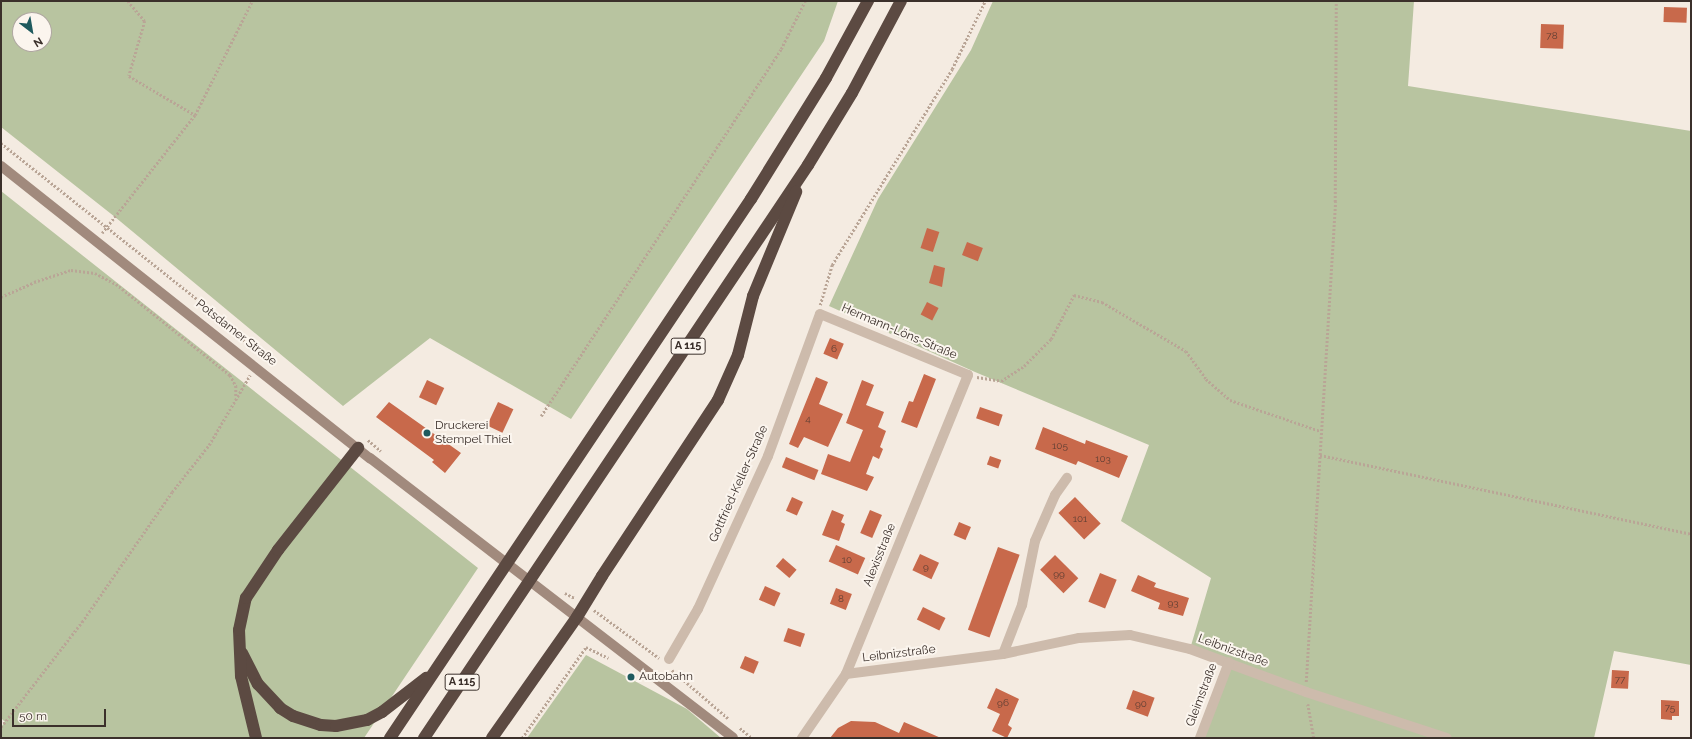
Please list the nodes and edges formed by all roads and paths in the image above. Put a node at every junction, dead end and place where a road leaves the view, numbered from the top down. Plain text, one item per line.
1 (128, 1) edge
2 (252, 1) edge
3 (805, 1) edge
4 (868, 1) edge
5 (901, 1) edge
6 (985, 1) edge
7 (1336, 1) edge
8 (195, 115) junction
9 (1, 143) edge
10 (808, 165) junction
11 (1, 166) edge
12 (106, 228) junction
13 (1, 297) edge
14 (820, 314) junction
15 (264, 358) dead end
16 (252, 372) dead end
17 (968, 375) junction
18 (236, 398) junction
19 (541, 416) dead end
20 (1320, 431) junction
21 (358, 448) junction
22 (1320, 455) junction
23 (1067, 478) dead end
24 (1691, 534) edge
25 (604, 616) dead end
26 (577, 618) junction
27 (239, 647) junction
28 (598, 651) dead end
29 (1003, 654) junction
30 (665, 661) junction
31 (1229, 662) junction
32 (435, 671) junction
33 (846, 674) junction
34 (1306, 692) junction
35 (730, 720) dead end
36 (736, 725) dead end
37 (1, 727) edge
38 (256, 738) edge
39 (390, 738) edge
40 (424, 738) edge
41 (492, 738) edge
42 (522, 738) edge
43 (733, 738) edge
44 (752, 738) edge
45 (802, 738) edge
46 (1200, 738) edge
47 (1314, 738) edge
48 (1447, 738) edge

1 - 8 path
2 - 8 path
3 - 19 path
4 - 32 highway, A 115
5 - 10 highway, A 115
6 - 14 path
7 - 20 path
8 - 12 path
9 - 12 path
10 - 26 highway
10 - 40 highway, A 115
11 - 21 main road, Potsdamer Straße
12 - 15 path
13 - 18 path
14 - 17 street, Hermann-Löns-Straße
14 - 30 street, Gottfried-Keller-Straße
16 - 18 path
17 - 20 path
17 - 33 street, Alexisstraße
18 - 37 path
20 - 22 path
21 - 26 main road, Potsdamer Straße
21 - 27 highway
22 - 24 path
22 - 34 path
23 - 29 street
25 - 30 path
26 - 41 highway
26 - 43 main road, Potsdamer Straße
27 - 32 highway
27 - 38 highway
28 - 42 path
29 - 31 street, Leibnizstraße
29 - 33 street, Leibnizstraße
30 - 35 path
31 - 34 street, Leibnizstraße
31 - 46 street, Gleimstraße
32 - 39 highway, A 115
33 - 45 street, Alexisstraße
34 - 47 path
34 - 48 street, Leibnizstraße
36 - 44 path

